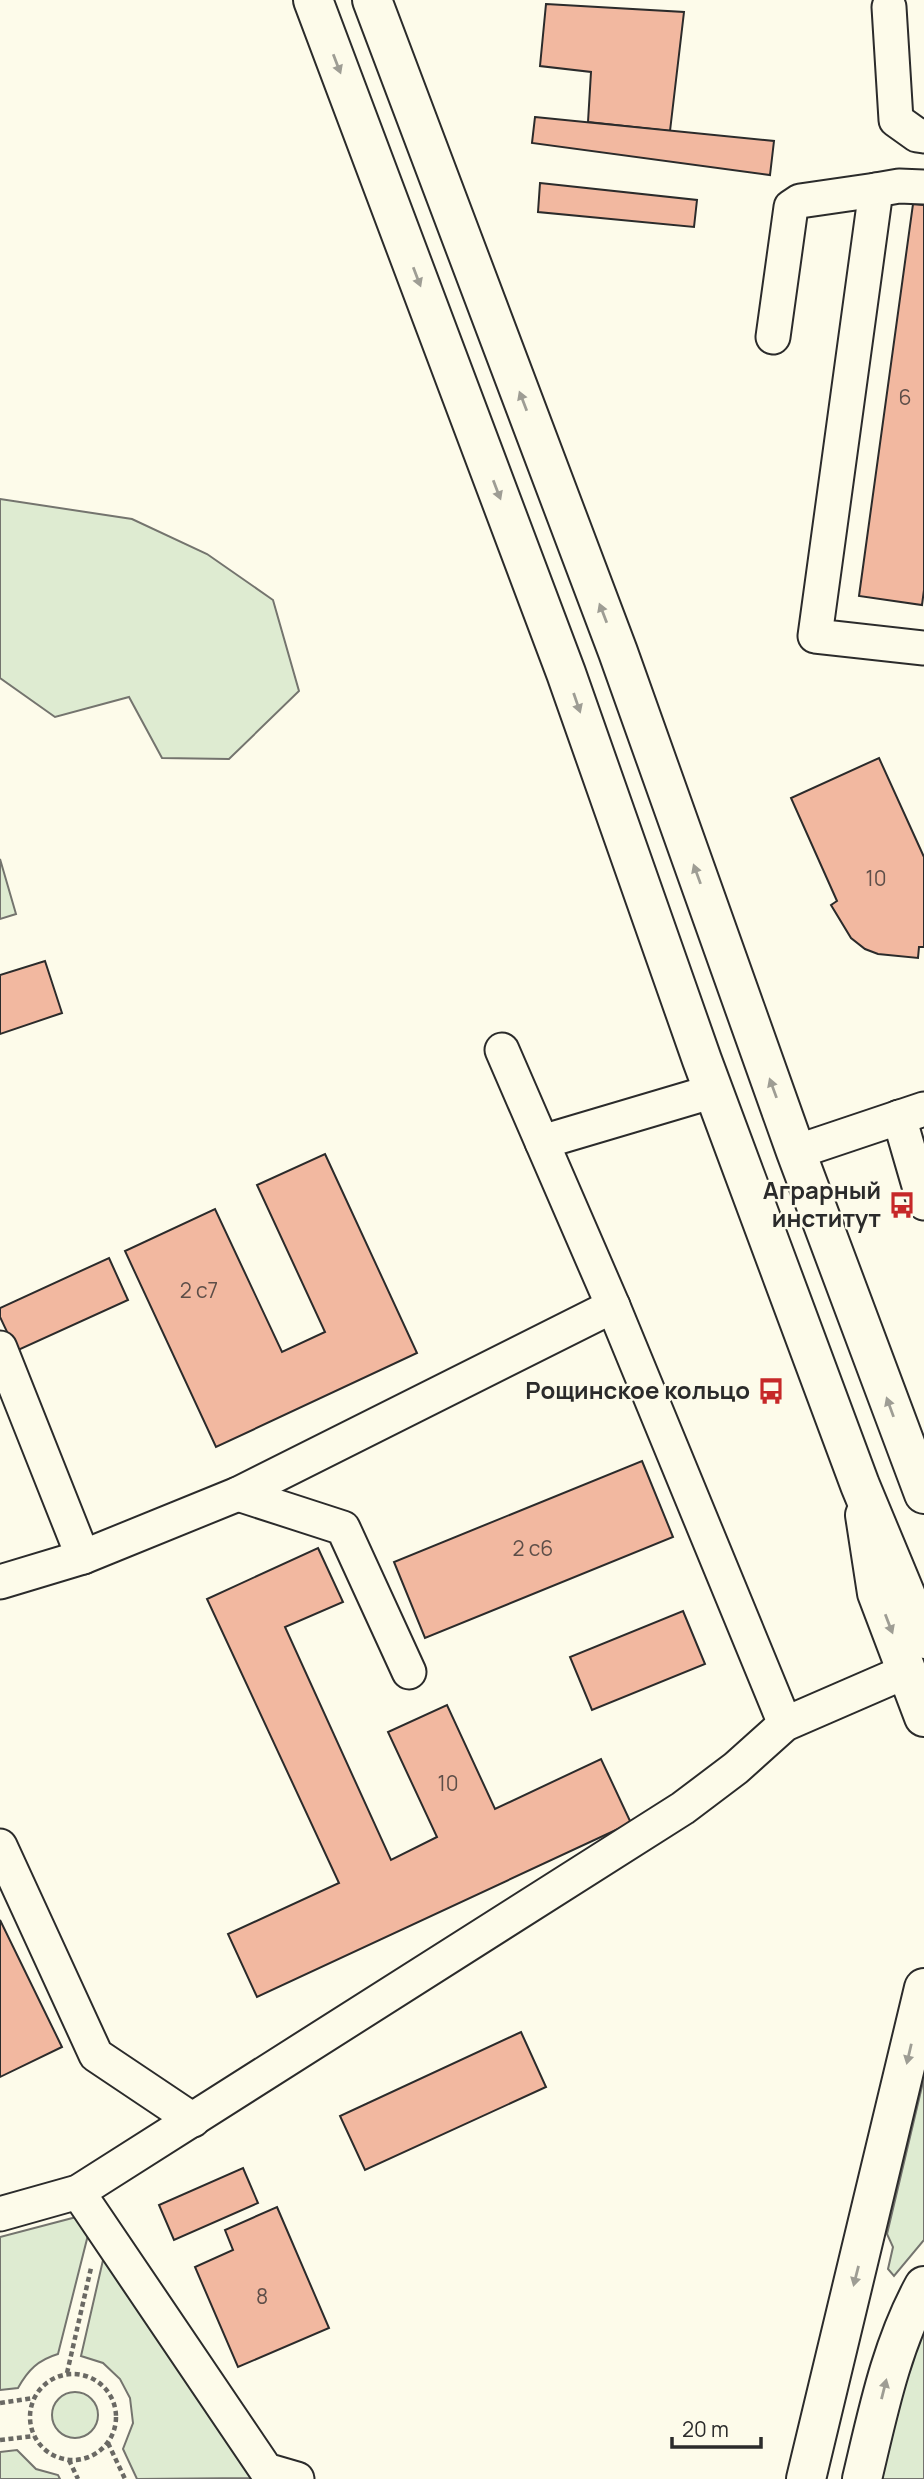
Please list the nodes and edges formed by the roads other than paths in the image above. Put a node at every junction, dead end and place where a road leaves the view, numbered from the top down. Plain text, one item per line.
1 (313, 0) edge
2 (372, 0) edge
3 (889, 7) dead end
4 (924, 136) edge
5 (924, 187) edge
6 (876, 190) junction
7 (773, 337) dead end
8 (924, 648) edge
9 (502, 1050) dead end
10 (714, 1091) junction
11 (912, 1113) edge
12 (542, 1142) junction
13 (796, 1152) junction
14 (924, 1203) edge
15 (613, 1306) junction
16 (0, 1348) edge
17 (916, 1468) edge
18 (238, 1494) junction
19 (924, 1494) edge
20 (83, 1557) junction
21 (0, 1582) edge
22 (916, 1655) edge
23 (409, 1672) dead end
24 (924, 1717) edge
25 (785, 1724) junction
26 (0, 1846) edge
27 (924, 1988) edge
28 (192, 2120) junction
29 (78, 2192) junction
30 (0, 2214) edge
31 (924, 2286) edge
32 (297, 2479) edge
33 (806, 2479) edge
34 (862, 2479) edge

1 -> 10 main road
13 -> 2 main road
3 - 4 street
5 - 6 street
6 - 7 street
6 - 8 street
9 - 12 street
10 - 12 street
10 -> 22 main road
11 - 13 street
11 - 14 street
12 - 15 street
17 -> 13 main road
15 - 18 street
15 - 25 street
16 - 20 street
17 - 19 main road
18 - 20 street
18 - 23 street
20 - 21 street
22 - 24 main road
22 - 25 street
25 - 28 street
26 - 28 street
27 -> 33 main road
28 - 29 street
29 - 30 street
29 - 32 street
34 -> 31 main road

